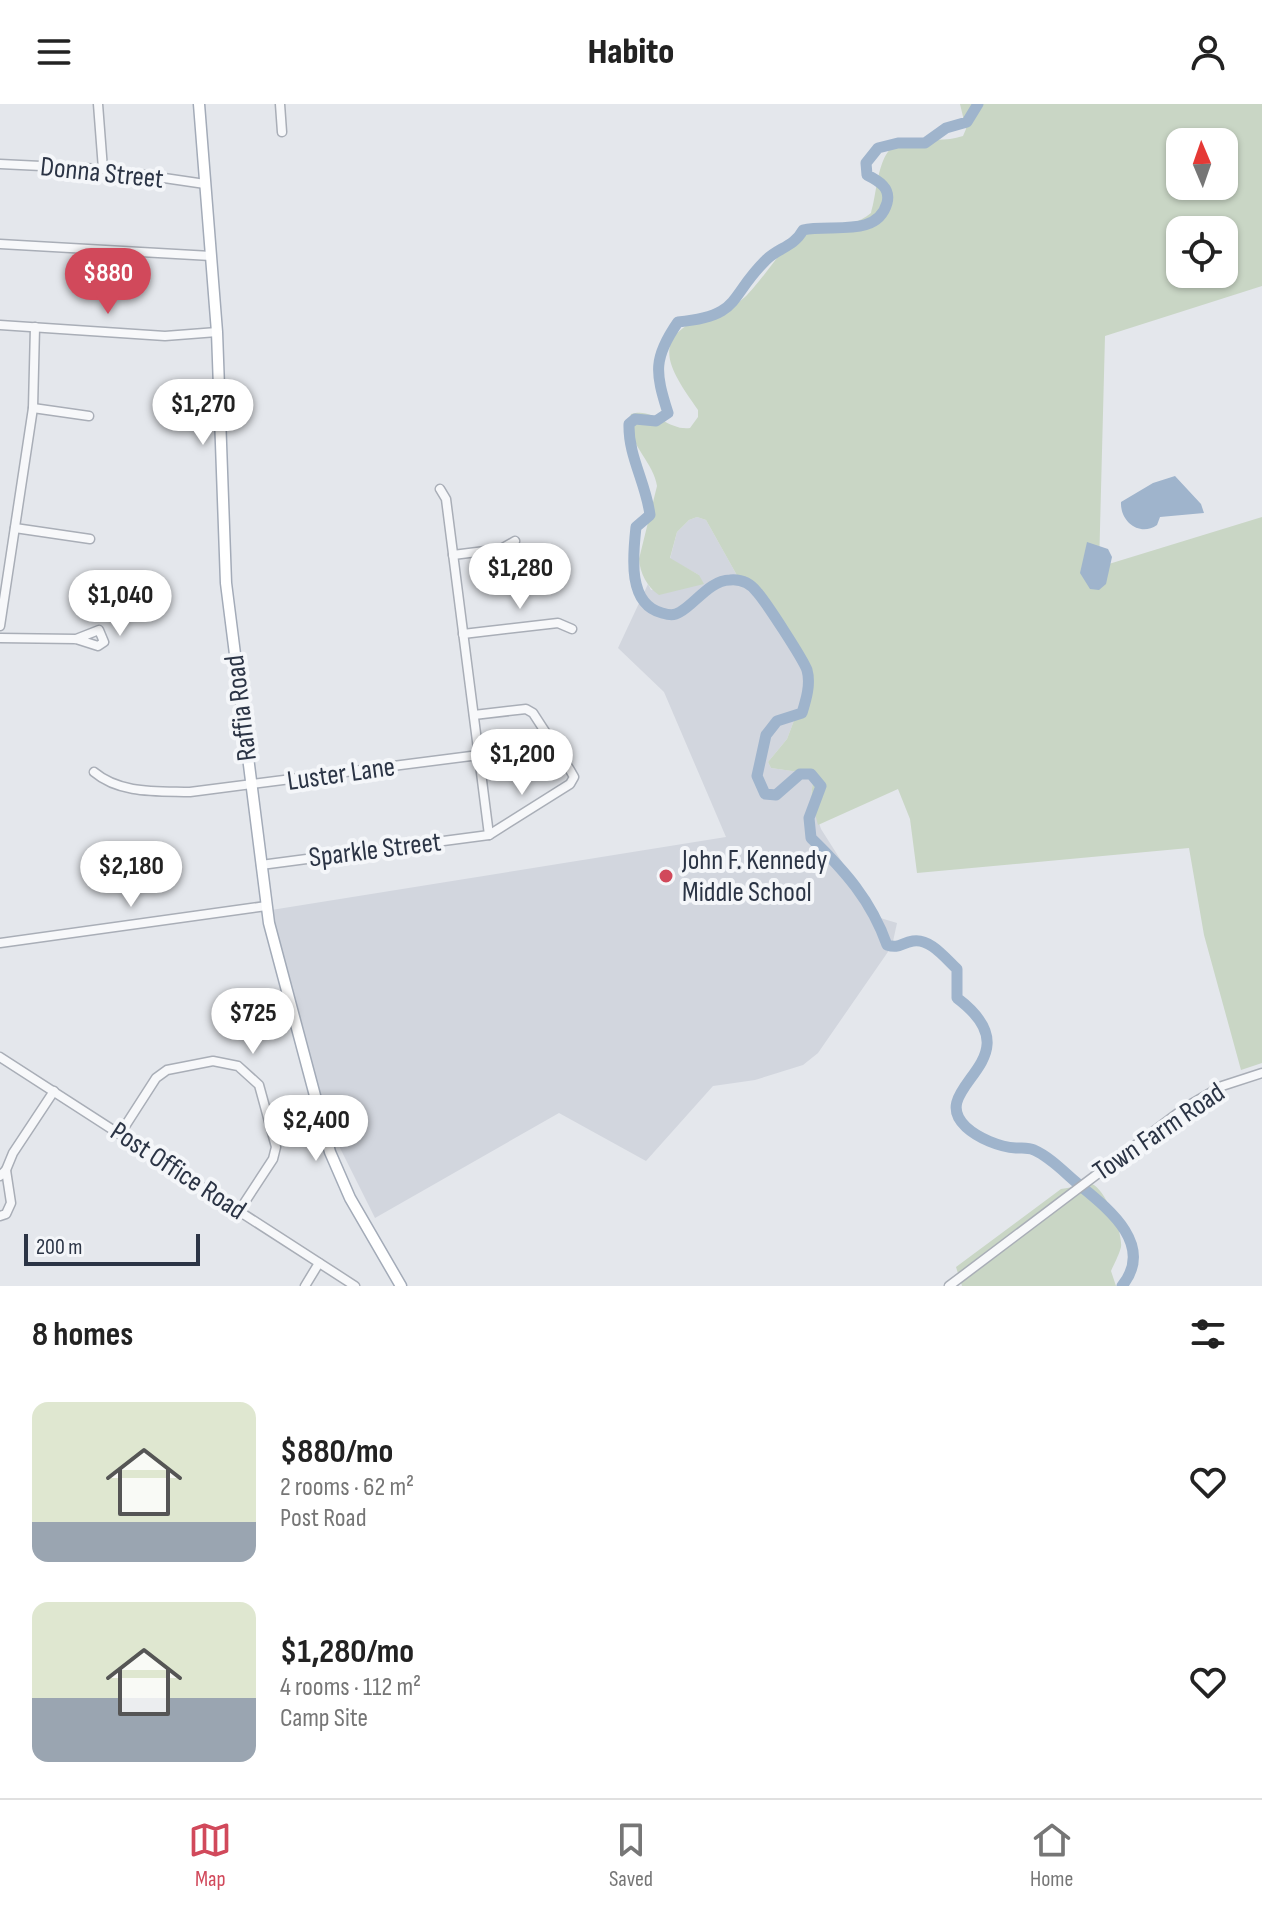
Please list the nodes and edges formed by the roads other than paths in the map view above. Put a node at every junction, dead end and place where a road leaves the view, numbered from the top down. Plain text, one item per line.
1 (98, 104) edge
2 (199, 104) edge
3 (280, 104) edge
4 (282, 132) dead end
5 (0, 164) edge
6 (103, 169) junction
7 (205, 184) junction
8 (0, 244) edge
9 (211, 256) junction
10 (0, 325) edge
11 (35, 327) junction
12 (217, 332) junction
13 (33, 408) junction
14 (89, 416) dead end
15 (440, 489) dead end
16 (15, 528) junction
17 (90, 539) dead end
18 (515, 541) dead end
19 (453, 555) junction
20 (0, 626) edge
21 (572, 629) dead end
22 (463, 634) junction
23 (0, 638) edge
24 (76, 639) dead end
25 (474, 715) junction
26 (479, 755) junction
27 (94, 772) dead end
28 (250, 786) junction
29 (489, 835) junction
30 (261, 865) junction
31 (266, 906) junction
32 (0, 943) edge
33 (0, 1057) edge
34 (1262, 1073) edge
35 (54, 1091) junction
36 (120, 1134) junction
37 (3, 1173) edge
38 (239, 1211) junction
39 (0, 1216) edge
40 (319, 1263) junction
41 (305, 1286) edge
42 (355, 1286) edge
43 (401, 1286) edge
44 (949, 1286) edge

1 - 6 street
2 - 7 main road, Raffia Road
3 - 4 street
5 - 6 street, Donna Street
6 - 7 street, Donna Street
7 - 9 main road, Raffia Road
8 - 9 street
9 - 12 main road, Raffia Road
10 - 11 street
11 - 12 street
11 - 13 street
12 - 28 main road, Raffia Road
13 - 14 street
13 - 16 street
15 - 19 street
16 - 17 street
16 - 20 street
18 - 19 street
19 - 22 street
21 - 22 street
22 - 25 street
23 - 24 street
25 - 26 street
25 - 29 street
26 - 28 street, Luster Lane
26 - 29 street
27 - 28 street, Luster Lane
28 - 30 main road, Raffia Road
29 - 30 street, Sparkle Street
30 - 31 main road, Raffia Road
31 - 32 street
31 - 43 main road, Raffia Road
33 - 35 street, Post Office Road
34 - 44 street, Town Farm Road
35 - 36 street, Post Office Road
35 - 37 street
36 - 38 street, Post Office Road
36 - 38 street
37 - 39 street
38 - 40 street, Post Office Road
40 - 41 street
40 - 42 street, Post Office Road

